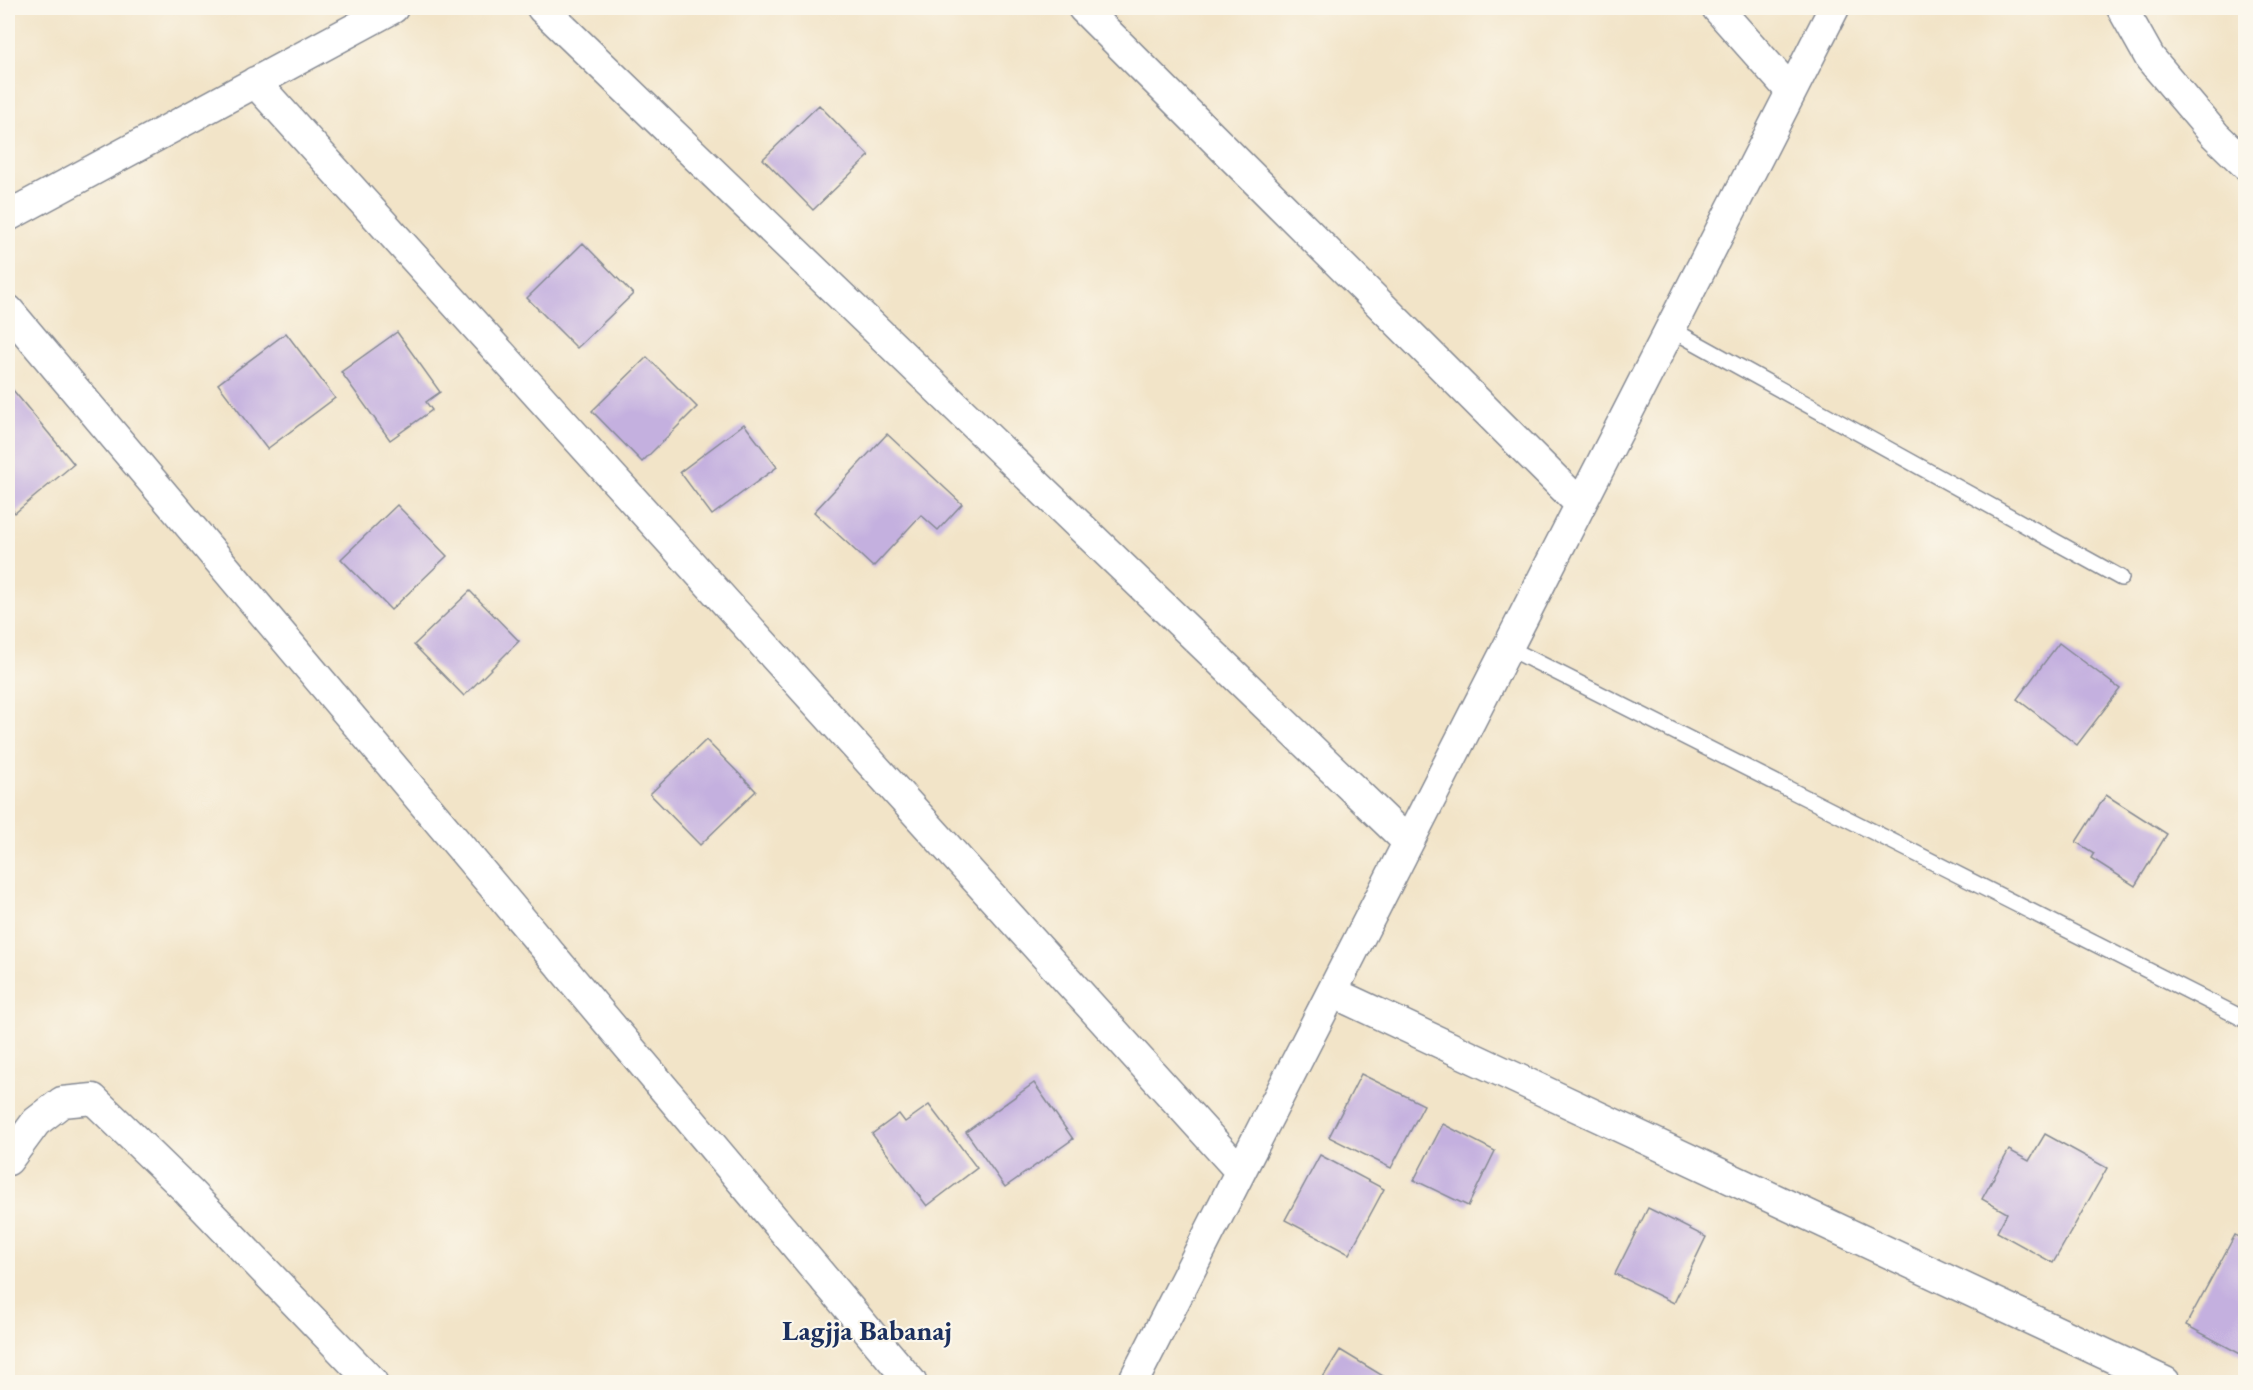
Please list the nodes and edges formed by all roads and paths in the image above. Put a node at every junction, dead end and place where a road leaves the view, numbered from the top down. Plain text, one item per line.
1 (393, 8) edge
2 (542, 8) edge
3 (1083, 8) edge
4 (1717, 8) edge
5 (1834, 8) edge
6 (2122, 8) edge
7 (255, 82) junction
8 (1790, 90) junction
9 (2246, 165) edge
10 (8, 216) edge
11 (8, 310) edge
12 (1670, 328) junction
13 (1580, 504) junction
14 (2121, 578) dead end
15 (1507, 647) junction
16 (1408, 842) junction
17 (1332, 992) junction
18 (2246, 1020) edge
19 (8, 1160) edge
20 (1240, 1171) junction
21 (372, 1383) edge
22 (911, 1383) edge
23 (1133, 1383) edge
24 (2165, 1383) edge

1 - 7 street
2 - 16 street
3 - 13 street
4 - 8 street
5 - 8 street
6 - 9 street
7 - 10 street
7 - 20 street
8 - 12 street
11 - 22 street
12 - 13 street
12 - 14 lane
13 - 15 street
15 - 16 street
15 - 18 lane
16 - 17 street
17 - 20 street
17 - 24 street
19 - 21 street
20 - 23 street

